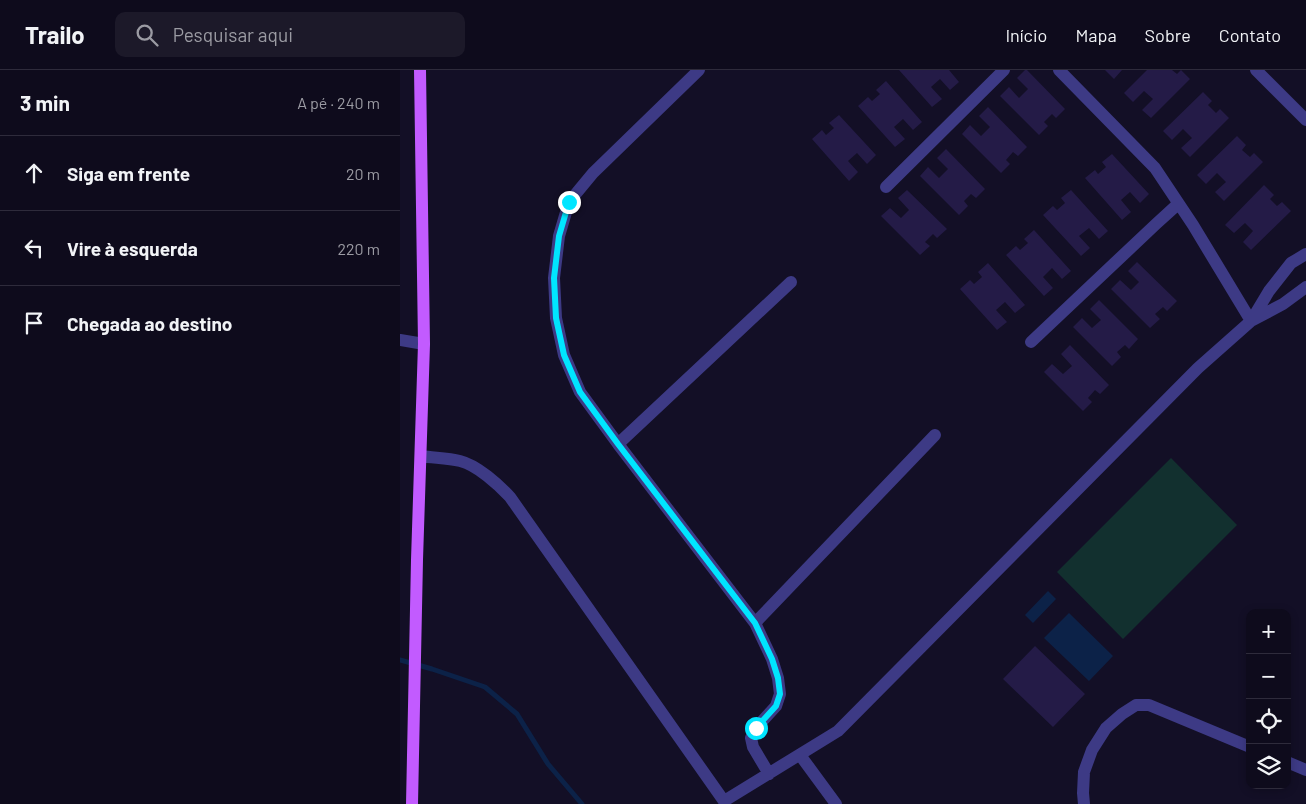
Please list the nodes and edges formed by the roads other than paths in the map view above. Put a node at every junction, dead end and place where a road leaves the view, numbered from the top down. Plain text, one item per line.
1 (420, 70) edge
2 (699, 70) edge
3 (1004, 70) edge
4 (1059, 70) edge
5 (1256, 70) edge
6 (1306, 120) edge
7 (886, 187) dead end
8 (1178, 204) junction
9 (1306, 254) edge
10 (790, 282) dead end
11 (1306, 287) edge
12 (1251, 321) junction
13 (400, 340) edge
14 (1032, 342) dead end
15 (424, 344) junction
16 (935, 435) dead end
17 (618, 444) junction
18 (421, 456) junction
19 (755, 623) junction
20 (1246, 745) edge
21 (800, 755) junction
22 (1291, 764) edge
23 (1306, 770) edge
24 (769, 774) junction
25 (725, 803) edge
26 (412, 804) edge
27 (836, 804) edge
28 (1084, 804) edge

1 - 15 main road
2 - 17 street
3 - 7 street
4 - 8 street
5 - 6 street
8 - 12 street
8 - 14 street
9 - 12 street
10 - 17 street
11 - 12 street
12 - 21 street
13 - 15 street
15 - 18 main road
16 - 19 street
17 - 19 street
18 - 25 street
18 - 26 main road
19 - 24 street
20 - 28 street
21 - 24 street
21 - 27 street
22 - 23 street
24 - 25 street

